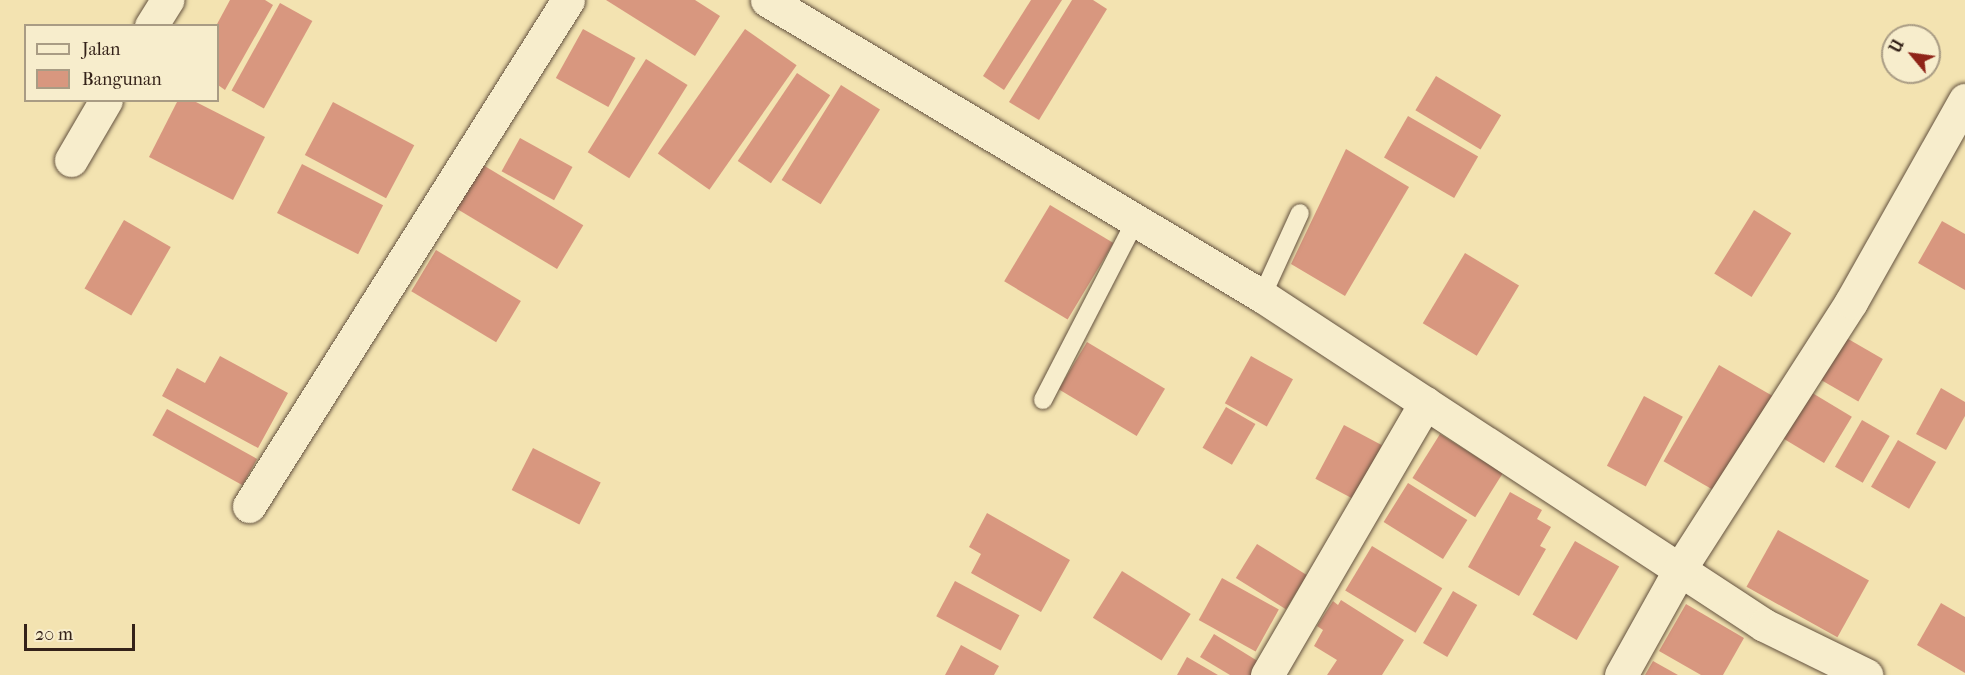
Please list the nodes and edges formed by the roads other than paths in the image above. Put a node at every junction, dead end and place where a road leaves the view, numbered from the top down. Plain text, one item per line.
1 (167, 0) edge
2 (568, 0) edge
3 (785, 4) edge
4 (152, 24) edge
5 (1965, 100) edge
6 (105, 102) edge
7 (71, 160) dead end
8 (1300, 213) dead end
9 (1136, 220) junction
10 (1262, 296) junction
11 (1043, 400) dead end
12 (1425, 404) junction
13 (249, 506) dead end
14 (1681, 567) junction
15 (1267, 675) edge
16 (1621, 675) edge
17 (1866, 675) edge

1 - 4 street
2 - 13 street
3 - 9 street
5 - 14 street
6 - 7 street
8 - 10 lane
9 - 10 street
9 - 11 lane
10 - 12 street
12 - 14 street
12 - 15 street
14 - 16 street
14 - 17 street

